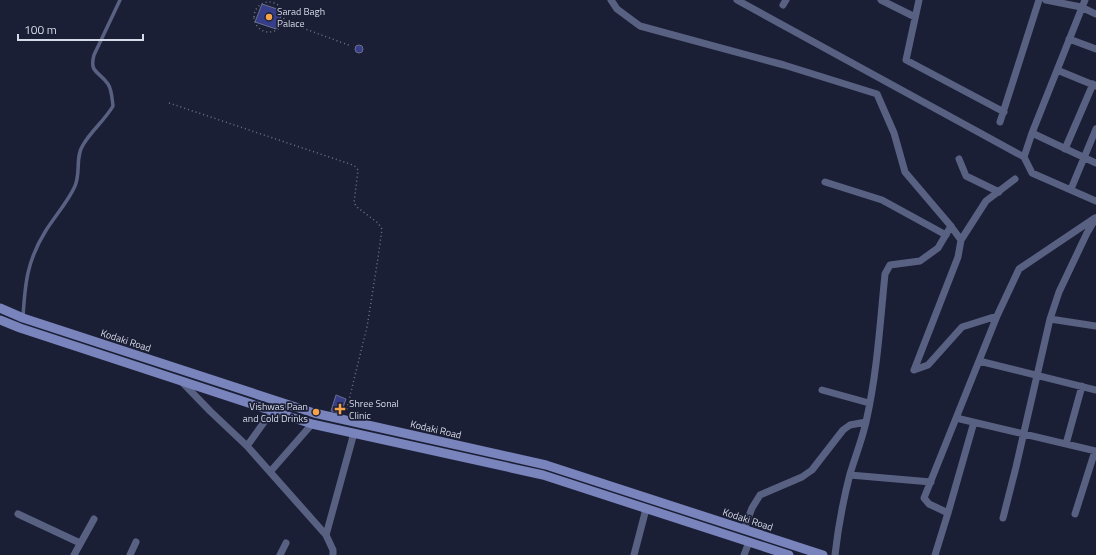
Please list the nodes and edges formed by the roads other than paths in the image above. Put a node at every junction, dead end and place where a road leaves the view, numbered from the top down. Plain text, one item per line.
1 (120, 0) edge
2 (611, 0) edge
3 (737, 0) edge
4 (881, 0) edge
5 (919, 0) edge
6 (1039, 0) edge
7 (1046, 0) edge
8 (1085, 0) edge
9 (1082, 7) junction
10 (1096, 14) edge
11 (915, 17) junction
12 (1069, 39) junction
13 (1096, 49) edge
14 (1057, 70) junction
15 (1095, 85) edge
16 (1004, 112) junction
17 (1000, 122) dead end
18 (1096, 129) edge
19 (1032, 133) junction
20 (1065, 149) junction
21 (1024, 157) junction
22 (1084, 158) junction
23 (959, 159) dead end
24 (1096, 163) edge
25 (1015, 179) dead end
26 (825, 182) dead end
27 (1071, 189) junction
28 (998, 192) junction
29 (1096, 201) edge
30 (1096, 217) edge
31 (951, 226) junction
32 (946, 235) junction
33 (961, 240) junction
34 (0, 308) edge
35 (997, 316) junction
36 (23, 318) junction
37 (1050, 319) junction
38 (0, 320) edge
39 (1096, 326) edge
40 (979, 361) junction
41 (1038, 376) junction
42 (180, 380) junction
43 (1082, 386) junction
44 (822, 390) dead end
45 (1096, 390) edge
46 (869, 403) junction
47 (272, 410) junction
48 (956, 418) junction
49 (866, 422) junction
50 (974, 422) junction
51 (312, 424) junction
52 (354, 433) junction
53 (1024, 434) junction
54 (1066, 444) junction
55 (247, 446) junction
56 (1095, 451) edge
57 (270, 472) junction
58 (850, 475) junction
59 (931, 482) junction
60 (646, 508) junction
61 (948, 513) junction
62 (18, 514) dead end
63 (1075, 514) dead end
64 (94, 518) dead end
65 (1003, 518) dead end
66 (744, 529) junction
67 (326, 535) junction
68 (136, 542) dead end
69 (749, 542) junction
70 (80, 543) junction
71 (286, 543) dead end
72 (74, 555) edge
73 (130, 555) edge
74 (280, 555) edge
75 (333, 555) edge
76 (634, 555) edge
77 (744, 555) edge
78 (789, 555) edge
79 (823, 555) edge
80 (835, 555) edge
81 (934, 555) edge

1 - 36 lane
2 - 31 street
3 - 21 street
4 - 11 street
5 - 11 street
6 - 16 street
7 - 9 street
8 - 9 street
9 - 10 street
9 - 12 street
11 - 16 street
12 - 13 street
12 - 14 street
14 - 15 street
14 - 19 street
15 - 20 street
16 - 17 street
18 - 22 street
19 - 20 street
19 - 21 street
20 - 22 street
21 - 27 street
22 - 24 street
22 - 27 street
23 - 28 street
25 - 28 street
26 - 32 street
27 - 29 street
28 - 33 street
30 - 35 street
30 - 37 street
31 - 32 street
31 - 33 street
32 - 46 street
33 - 35 street
34 - 36 main road, Kodaki Road
35 - 40 street
36 - 66 main road, Kodaki Road
37 - 39 street
37 - 41 street
38 - 42 main road
40 - 41 street
40 - 48 street
41 - 43 street
41 - 53 street
42 - 47 main road
42 - 55 street
43 - 45 street
43 - 54 street
44 - 46 street
46 - 49 street
47 - 51 main road
47 - 55 street
48 - 50 street
48 - 59 street
49 - 58 street
49 - 66 street
50 - 53 street
50 - 61 street
51 - 52 main road
51 - 57 street
52 - 60 main road
52 - 67 street
53 - 54 street
53 - 65 street
54 - 56 street
55 - 57 street
56 - 63 street
57 - 67 street
58 - 59 street
58 - 80 street
59 - 61 street
60 - 69 main road
60 - 76 street
61 - 81 street
62 - 70 street
64 - 70 street
66 - 79 main road, Kodaki Road
67 - 75 street
68 - 73 street
69 - 77 street
69 - 78 main road
70 - 72 street
71 - 74 street

